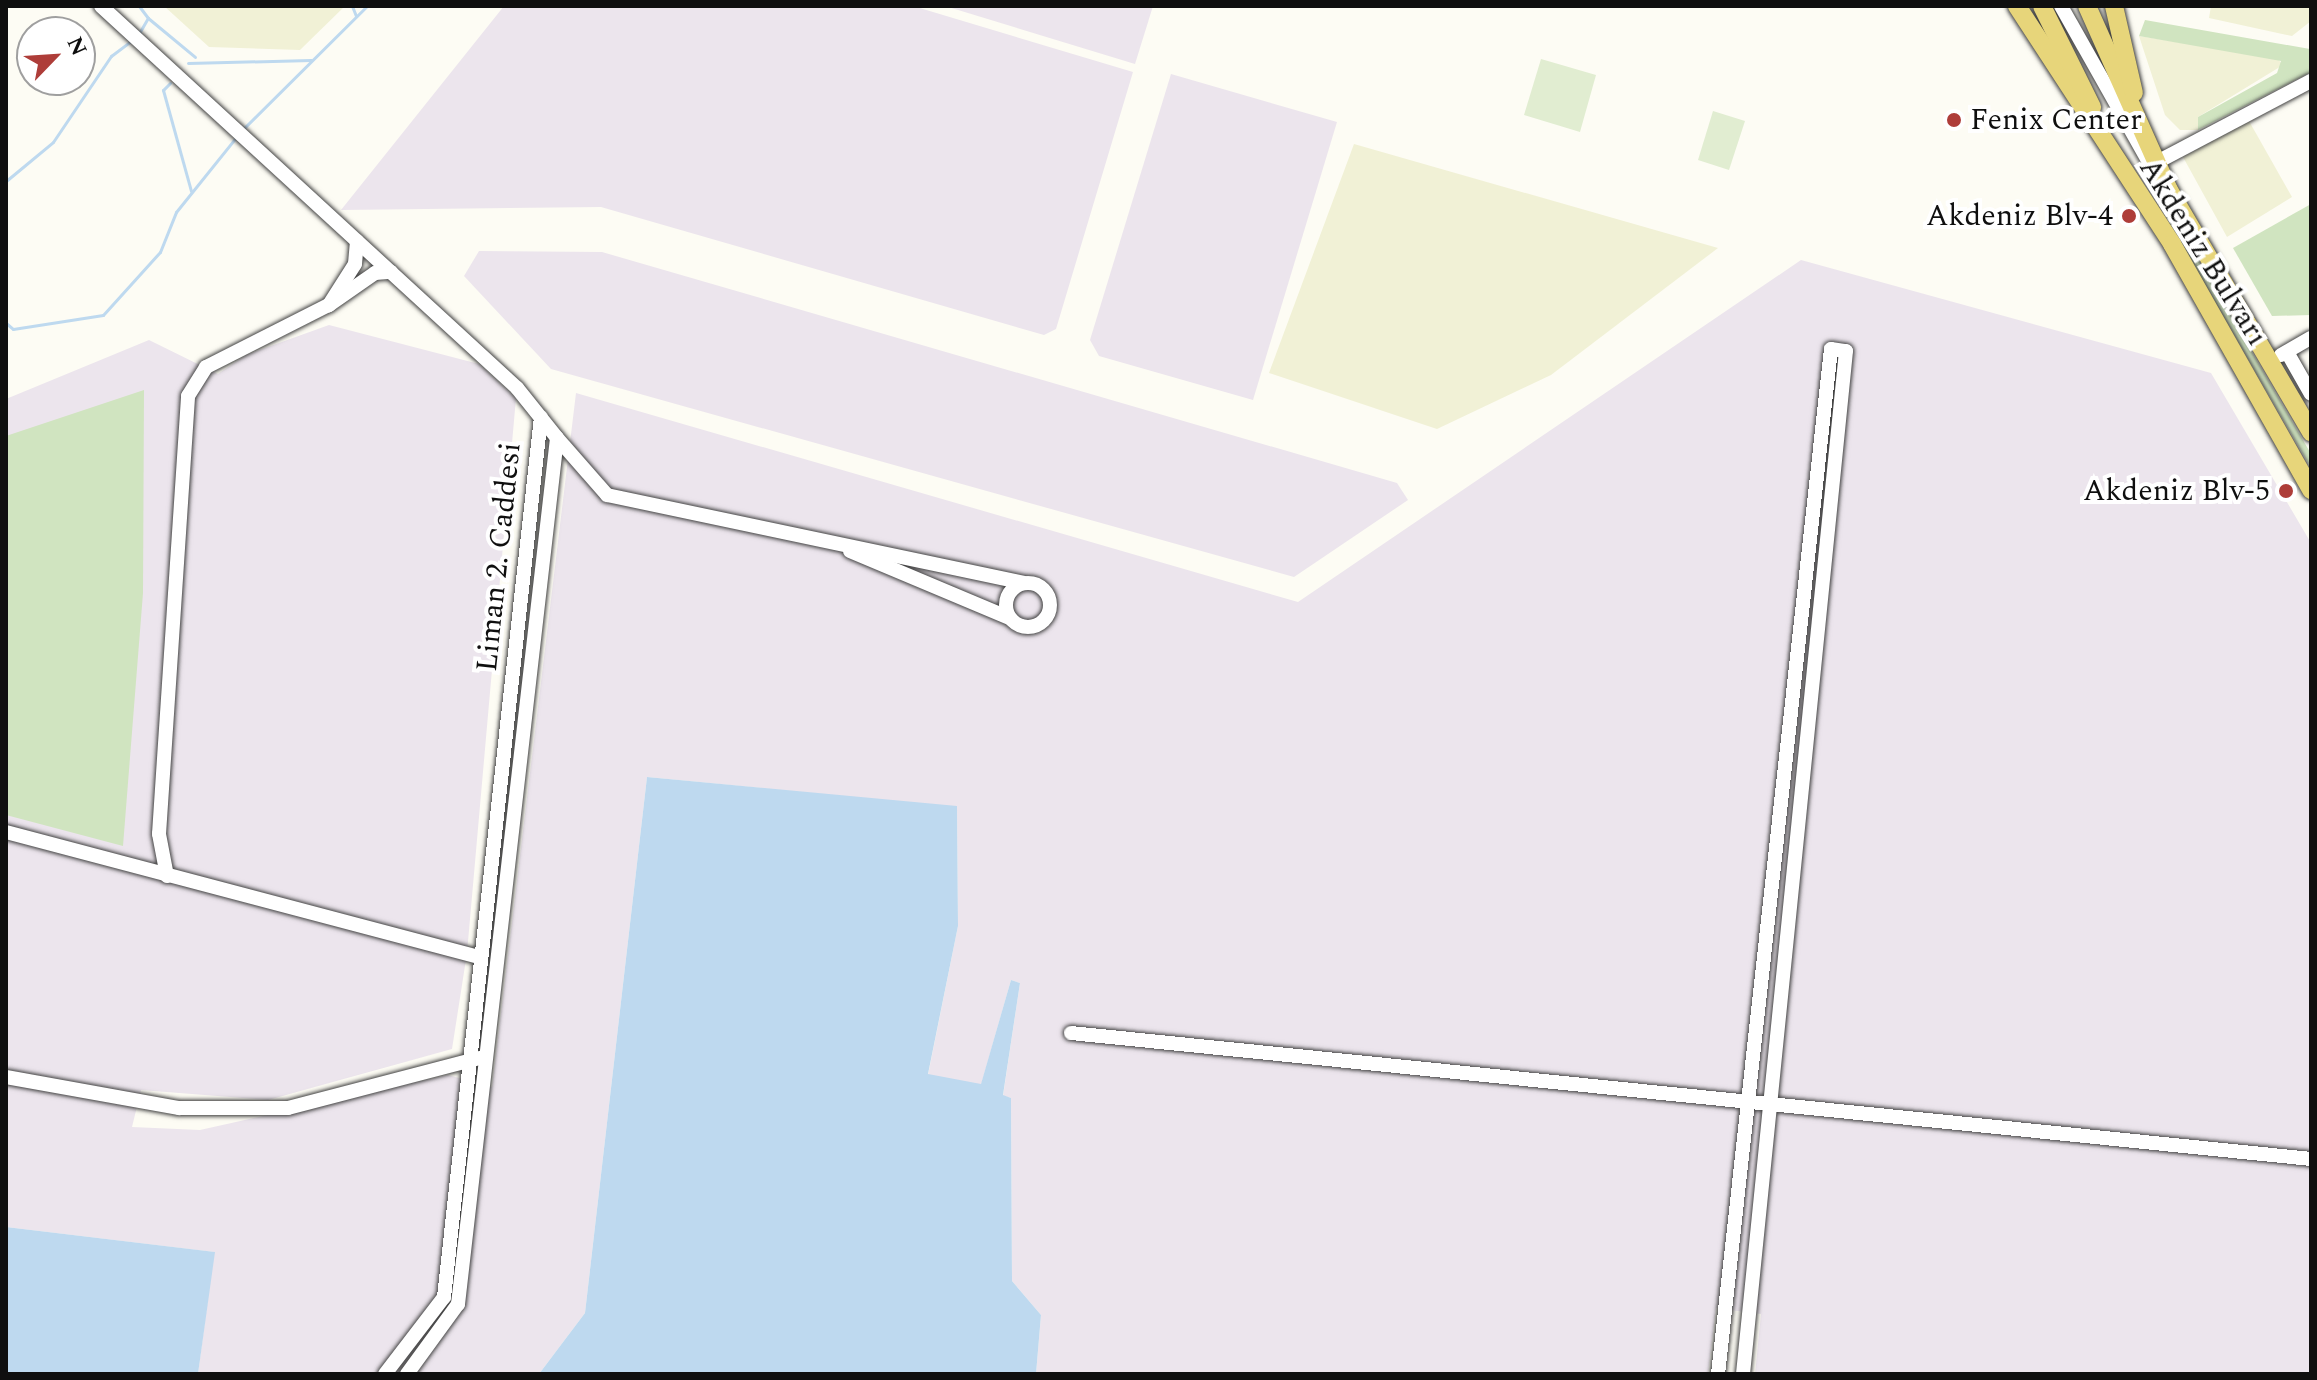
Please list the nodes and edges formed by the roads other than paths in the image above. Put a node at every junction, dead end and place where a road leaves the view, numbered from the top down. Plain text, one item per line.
1 (101, 6) edge
2 (2017, 6) edge
3 (2042, 6) edge
4 (2061, 6) edge
5 (2087, 6) edge
6 (2114, 6) edge
7 (2311, 81) edge
8 (2159, 161) junction
9 (2169, 190) junction
10 (2145, 202) junction
11 (357, 241) junction
12 (391, 272) junction
13 (329, 305) junction
14 (2311, 338) edge
15 (2287, 352) junction
16 (2270, 361) junction
17 (2311, 394) edge
18 (541, 417) junction
19 (2311, 432) edge
20 (557, 438) junction
21 (2311, 490) edge
22 (817, 537) junction
23 (1024, 583) junction
24 (520, 597) junction
25 (540, 598) junction
26 (1009, 618) junction
27 (6, 832) edge
28 (167, 876) junction
29 (500, 944) junction
30 (480, 949) junction
31 (1071, 1033) dead end
32 (488, 1055) junction
33 (473, 1061) junction
34 (6, 1077) edge
35 (1748, 1102) junction
36 (1772, 1105) junction
37 (2311, 1159) edge
38 (1735, 1239) junction
39 (1755, 1242) junction
40 (385, 1374) edge
41 (407, 1374) edge
42 (1718, 1374) edge
43 (1743, 1374) edge

1 - 11 street
2 - 10 main road, Akdeniz Bulvarı
3 - 10 main road
4 - 9 street
5 - 9 main road
6 - 8 main road
7 - 8 street
8 - 9 main road
9 - 16 main road, Akdeniz Bulvarı
10 - 21 main road, Akdeniz Bulvarı
11 - 12 street
11 - 13 street
12 - 13 street
12 - 18 street
13 - 28 street
14 - 15 street
15 - 16 street
15 - 17 street
16 - 19 main road, Akdeniz Bulvarı
18 - 20 street, Liman 2. Caddesi
18 - 24 street, Liman 2. Caddesi
20 - 22 street
20 - 25 street, Liman 2. Caddesi
22 - 23 street
22 - 26 street
23 - 26 street
23 - 26 street
24 - 25 street
24 - 30 street, Liman 2. Caddesi
25 - 29 street, Liman 2. Caddesi
27 - 28 street
28 - 30 street
29 - 30 street
29 - 32 street, Liman 2. Caddesi
30 - 33 street, Liman 2. Caddesi
31 - 35 street
32 - 33 street
32 - 41 street, Liman 2. Caddesi
33 - 34 street
33 - 40 street, Liman 2. Caddesi
35 - 36 street
35 - 36 street
35 - 38 street
36 - 37 street
36 - 39 street
38 - 39 street
38 - 42 street
39 - 43 street

